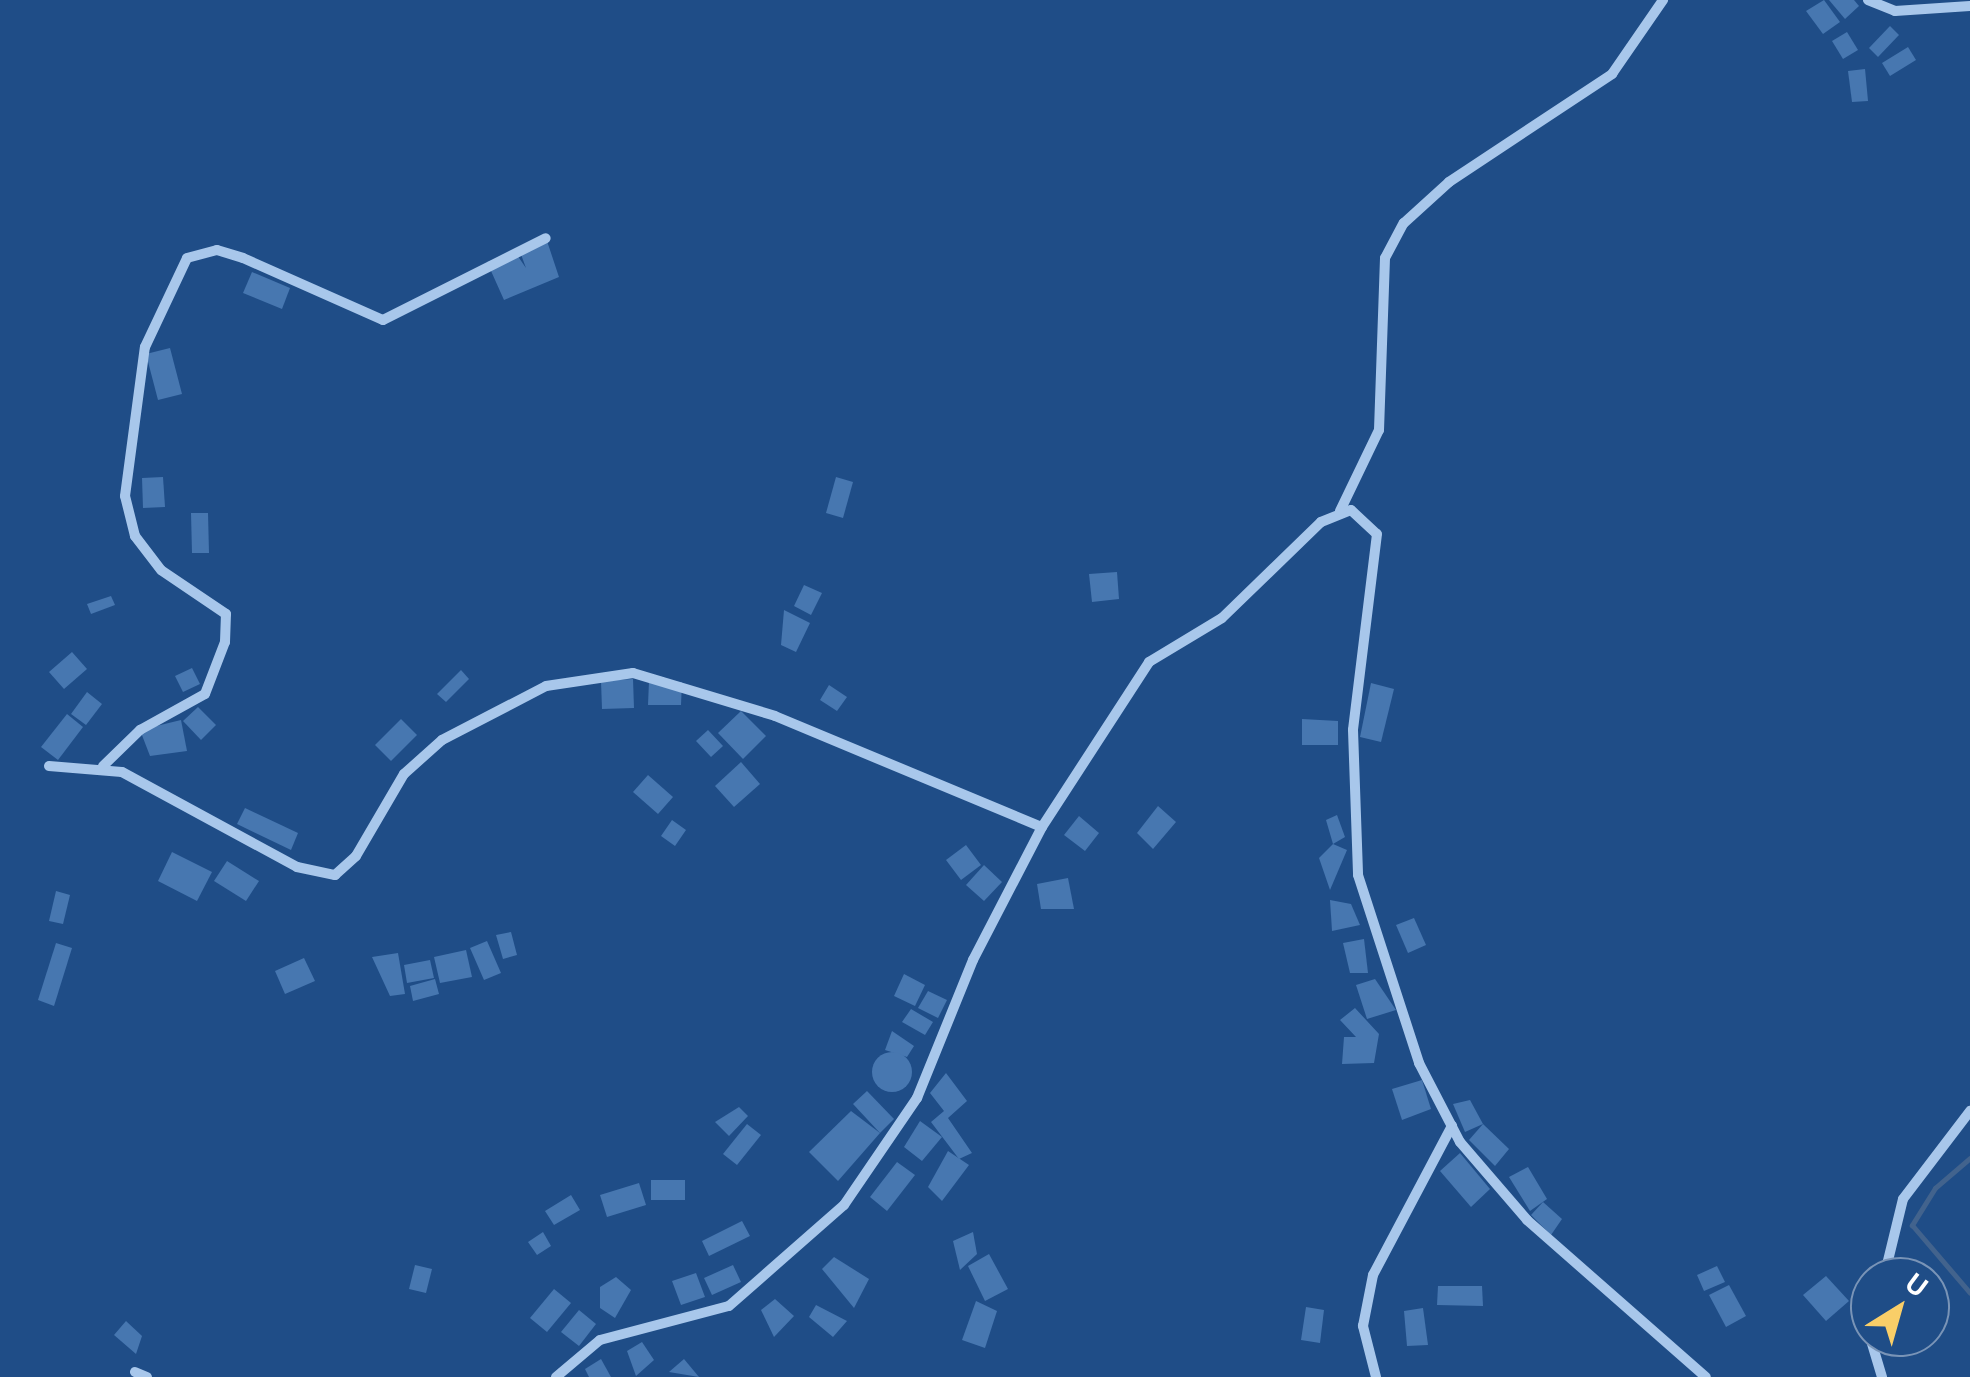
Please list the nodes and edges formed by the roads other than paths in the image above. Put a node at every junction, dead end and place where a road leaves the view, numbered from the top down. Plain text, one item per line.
1 (1663, 0) edge
2 (1868, 0) edge
3 (1970, 6) edge
4 (546, 238) dead end
5 (1340, 511) junction
6 (50, 766) dead end
7 (103, 766) junction
8 (1042, 827) junction
9 (1970, 1111) edge
10 (1452, 1126) junction
11 (1889, 1257) edge
12 (135, 1372) dead end
13 (147, 1377) edge
14 (556, 1377) edge
15 (1376, 1377) edge
16 (1706, 1377) edge

1 - 5 street
2 - 3 street
4 - 7 street
5 - 8 street
5 - 10 street
6 - 7 street
7 - 8 street
8 - 14 street
9 - 11 street
10 - 15 street
10 - 16 street
12 - 13 street

